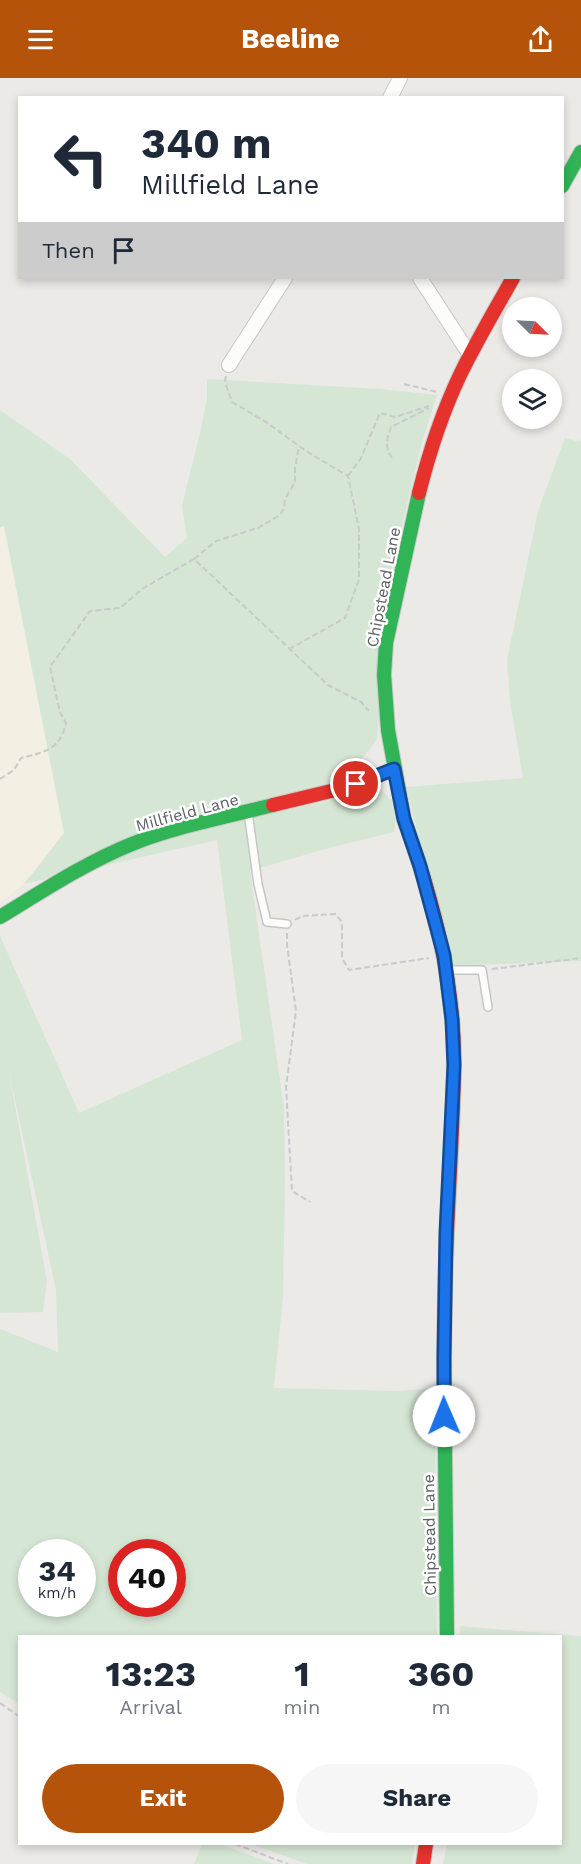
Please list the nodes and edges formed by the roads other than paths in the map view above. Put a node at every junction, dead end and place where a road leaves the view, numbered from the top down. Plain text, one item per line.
1 (400, 78) edge
2 (391, 96) edge
3 (581, 152) edge
4 (564, 182) edge
5 (284, 279) edge
6 (421, 279) edge
7 (512, 279) edge
8 (470, 355) junction
9 (229, 365) road end
10 (394, 769) junction
11 (248, 812) junction
12 (0, 917) edge
13 (287, 924) road end
14 (446, 970) junction
15 (488, 1007) dead end
16 (447, 1635) edge
17 (426, 1845) edge
18 (423, 1864) edge

1 - 2 street
3 - 4 street
5 - 9 street
6 - 8 street
7 - 8 street, Chipstead Lane
8 - 10 street, Chipstead Lane
10 - 11 street, Millfield Lane
10 - 14 street, Chipstead Lane
11 - 12 street, Millfield Lane
11 - 13 lane
14 - 15 lane
14 - 16 street, Chipstead Lane
17 - 18 street

